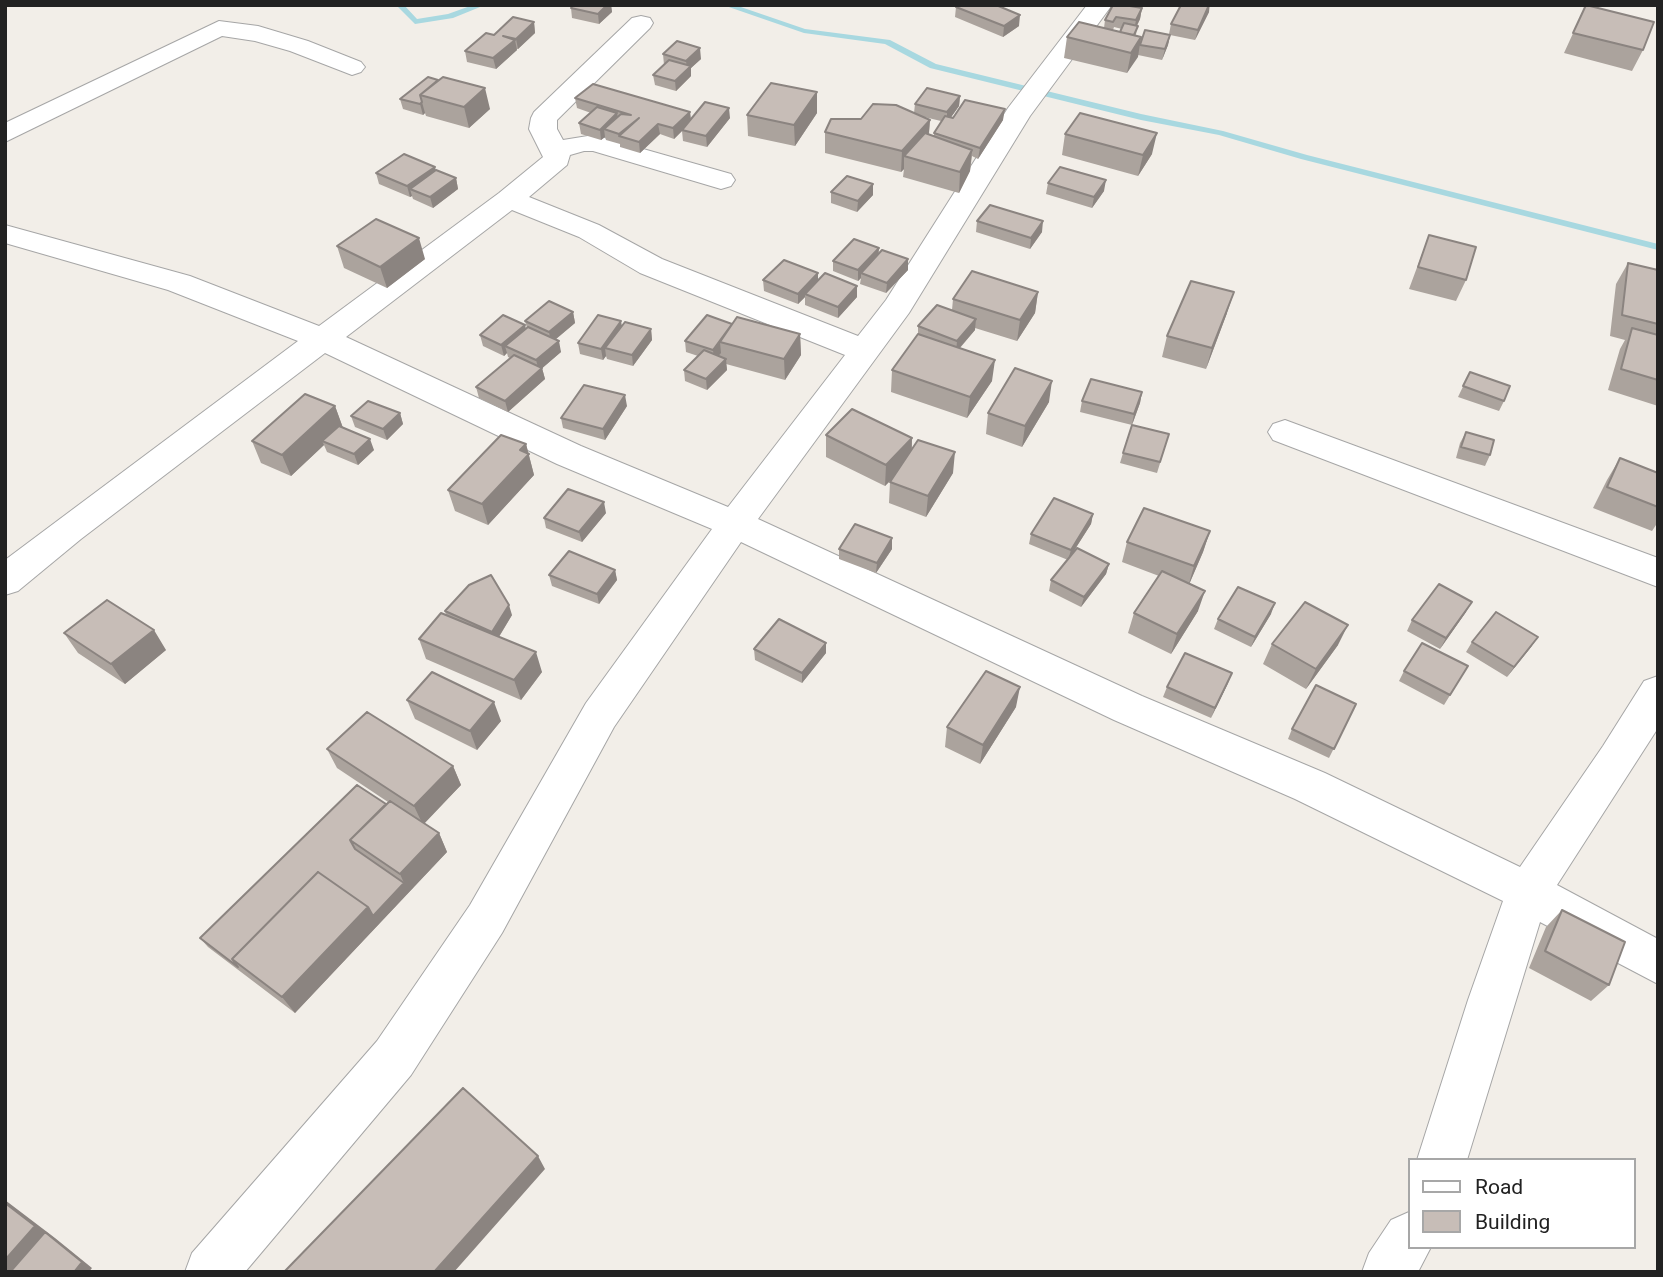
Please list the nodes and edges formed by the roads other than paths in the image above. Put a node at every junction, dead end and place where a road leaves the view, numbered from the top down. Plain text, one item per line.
1 (226, 5) edge
2 (1100, 5) edge
3 (640, 23) dead end
4 (213, 30) junction
5 (352, 67) dead end
6 (5, 134) edge
7 (556, 151) junction
8 (721, 180) dead end
9 (509, 199) junction
10 (5, 234) edge
11 (322, 339) junction
12 (863, 350) junction
13 (1285, 432) dead end
14 (735, 524) junction
15 (1658, 573) edge
16 (5, 581) edge
17 (1658, 692) edge
18 (1528, 891) junction
19 (1658, 963) edge
20 (1443, 1158) edge
21 (1408, 1240) edge
22 (211, 1272) edge
23 (1388, 1272) edge

1 - 4 street
2 - 12 street
3 - 7 street
4 - 5 street
4 - 6 street
7 - 8 street
7 - 9 street
9 - 11 street
9 - 12 street
10 - 11 street
11 - 14 street
11 - 16 street
12 - 14 street
13 - 15 street
14 - 18 street
14 - 22 street
17 - 18 street
18 - 19 street
18 - 20 street
21 - 23 street

